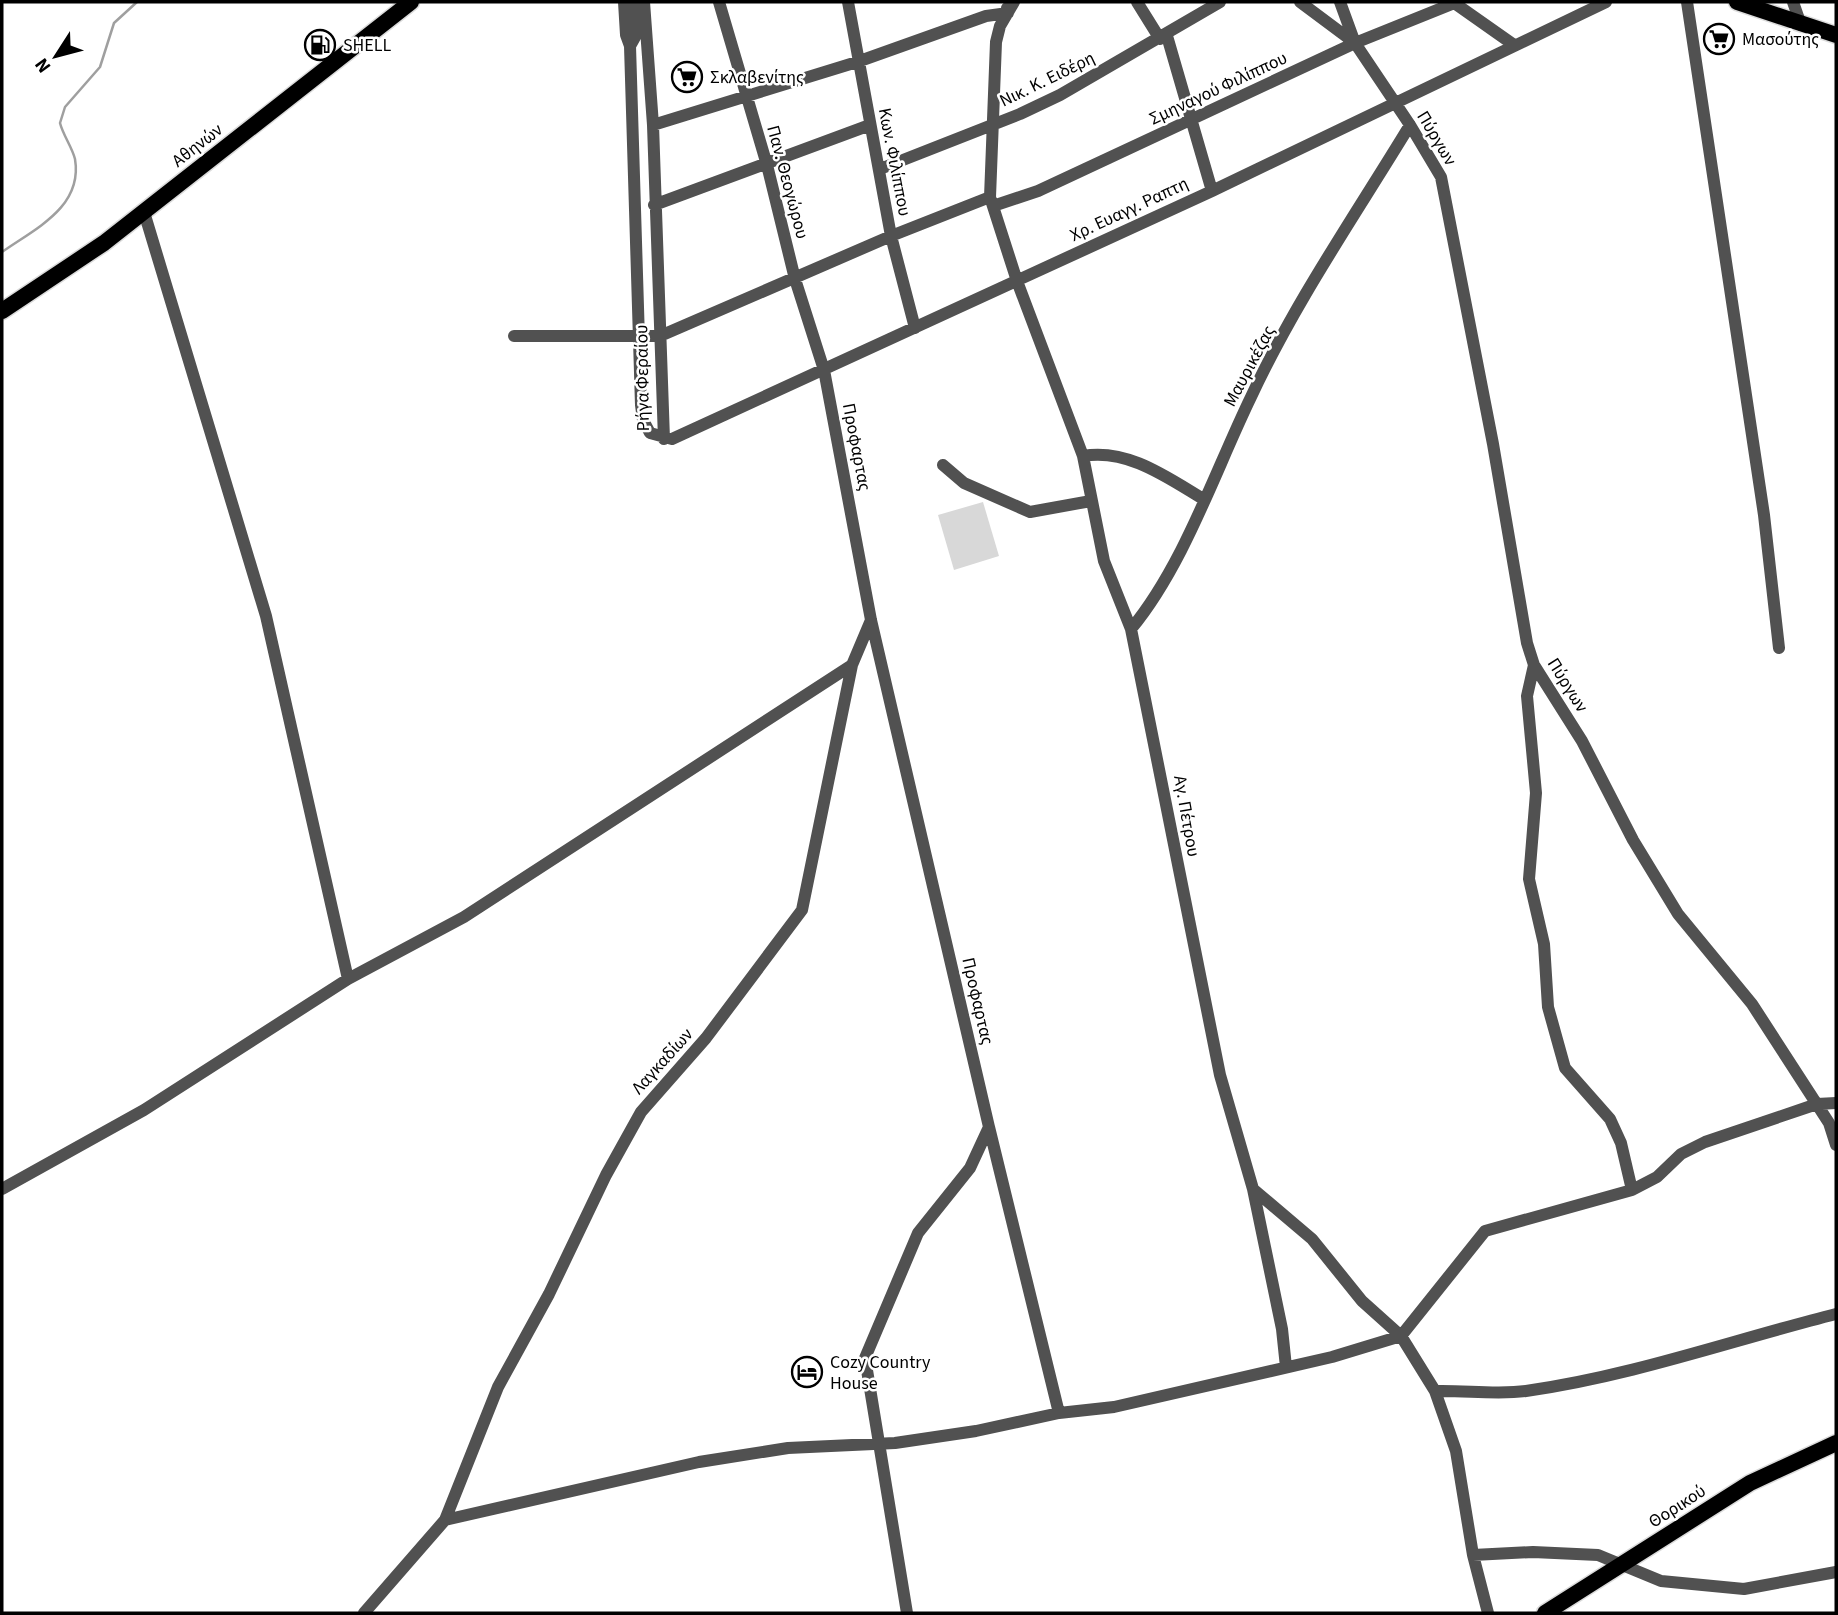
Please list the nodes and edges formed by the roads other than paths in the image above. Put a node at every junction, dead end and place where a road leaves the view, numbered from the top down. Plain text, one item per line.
1 (411, 2) edge
2 (624, 2) edge
3 (634, 2) edge
4 (644, 2) edge
5 (719, 2) edge
6 (848, 2) edge
7 (1137, 2) edge
8 (1220, 2) edge
9 (1300, 2) edge
10 (1340, 2) edge
11 (1454, 2) edge
12 (1606, 2) edge
13 (1687, 2) edge
14 (1737, 2) edge
15 (1793, 2) edge
16 (1009, 5) edge
17 (1801, 25) junction
18 (1836, 35) edge
19 (1163, 38) junction
20 (1355, 43) junction
21 (1514, 45) junction
22 (630, 46) junction
23 (645, 46) junction
24 (858, 62) junction
25 (745, 96) junction
26 (1394, 103) junction
27 (1191, 121) junction
28 (995, 124) junction
29 (1410, 124) junction
30 (653, 125) junction
31 (870, 125) junction
32 (767, 165) junction
33 (880, 169) junction
34 (1212, 191) junction
35 (992, 201) junction
36 (654, 205) junction
37 (144, 212) junction
38 (891, 236) junction
39 (795, 279) junction
40 (1017, 281) junction
41 (2, 311) edge
42 (915, 328) junction
43 (640, 335) junction
44 (514, 336) dead end
45 (660, 336) junction
46 (824, 370) junction
47 (664, 439) junction
48 (1083, 456) junction
49 (943, 465) dead end
50 (1205, 499) junction
51 (1091, 501) junction
52 (871, 620) junction
53 (1131, 629) junction
54 (1779, 648) dead end
55 (852, 665) junction
56 (1534, 665) junction
57 (348, 979) junction
58 (1836, 1103) edge
59 (1817, 1104) junction
60 (989, 1127) junction
61 (1836, 1145) edge
62 (2, 1189) edge
63 (1253, 1189) junction
64 (1632, 1190) junction
65 (1836, 1314) edge
66 (1401, 1336) junction
67 (1286, 1367) junction
68 (1435, 1391) junction
69 (1059, 1413) junction
70 (1836, 1443) edge
71 (878, 1444) junction
72 (445, 1520) junction
73 (1473, 1555) junction
74 (1623, 1563) junction
75 (1836, 1572) edge
76 (364, 1613) edge
77 (906, 1613) edge
78 (1488, 1613) edge
79 (1545, 1613) edge

1 - 37 main road, Αθηνών
2 - 22 street, Ρήγα Φεραίου
3 - 22 street, Ρήγα Φεραίου
4 - 23 street, Ρήγα Φεραίου
5 - 25 street, Παν. Θεογώρου
6 - 24 street, Κων. Φιλίππου
7 - 19 street
8 - 19 street, Νικ. Κ. Ειδέρη
9 - 20 street
10 - 20 street
11 - 20 street, Σμηναγού Φιλίππου
11 - 21 street
12 - 21 street, Χρ. Ευαγγ. Ραπτη
13 - 54 street
14 - 17 main road
15 - 17 street
16 - 24 street
16 - 28 street
17 - 18 main road
19 - 27 street
19 - 28 street, Νικ. Κ. Ειδέρη
20 - 26 street, Πύργων
20 - 27 street, Σμηναγού Φιλίππου
21 - 26 street, Χρ. Ευαγγ. Ραπτη
22 - 23 street
22 - 43 street, Ρήγα Φεραίου
23 - 30 street, Ρήγα Φεραίου
24 - 25 street
24 - 31 street, Κων. Φιλίππου
25 - 30 street
25 - 32 street, Παν. Θεογώρου
26 - 29 street, Πύργων
26 - 34 street, Χρ. Ευαγγ. Ραπτη
27 - 34 street
27 - 35 street, Σμηναγού Φιλίππου
28 - 33 street, Νικ. Κ. Ειδέρη
28 - 35 street
29 - 50 street, Μαυρικέζας
29 - 56 street, Πύργων
30 - 36 street, Ρήγα Φεραίου
31 - 32 street
31 - 33 street, Κων. Φιλίππου
32 - 36 street
32 - 39 street, Παν. Θεογώρου
33 - 38 street, Κων. Φιλίππου
34 - 40 street, Χρ. Ευαγγ. Ραπτη
35 - 38 street, Σμηναγού Φιλίππου
35 - 40 street, Αγ. Πέτρου
36 - 45 street, Ρήγα Φεραίου
37 - 41 main road, Αθηνών
37 - 57 street
38 - 39 street, Σμηναγού Φιλίππου
38 - 42 street, Κων. Φιλίππου
39 - 45 street, Σμηναγού Φιλίππου
39 - 46 street, Παν. Θεογώρου
40 - 42 street, Χρ. Ευαγγ. Ραπτη
40 - 48 street, Αγ. Πέτρου
42 - 46 street, Χρ. Ευαγγ. Ραπτη
43 - 44 street, Σμηναγού Φιλίππου
43 - 45 street, Σμηναγού Φιλίππου
43 - 47 street, Ρήγα Φεραίου
45 - 47 street, Ρήγα Φεραίου
46 - 47 street, Χρ. Ευαγγ. Ραπτη
46 - 52 street, Προφαρτας
48 - 50 street
48 - 51 street, Αγ. Πέτρου
49 - 51 street
50 - 53 street, Μαυρικέζας
51 - 53 street, Αγ. Πέτρου
52 - 55 street, Λαγκαδίων
52 - 60 street, Προφαρτας
53 - 63 street, Αγ. Πέτρου
55 - 57 street
55 - 72 street, Λαγκαδίων
56 - 59 street, Πύργων
56 - 64 street
57 - 62 street
58 - 59 street
59 - 61 street, Πύργων
59 - 64 street
60 - 69 street, Προφαρτας
60 - 71 street
63 - 66 street
63 - 67 street, Αγ. Πέτρου
64 - 66 street
65 - 68 street
66 - 67 street
66 - 68 street
67 - 69 street
68 - 73 street
69 - 71 street
70 - 74 main road, Θορικού
71 - 72 street
71 - 77 street
72 - 76 street, Λαγκαδίων
73 - 74 street
73 - 78 street
74 - 75 street
74 - 79 main road, Θορικού

